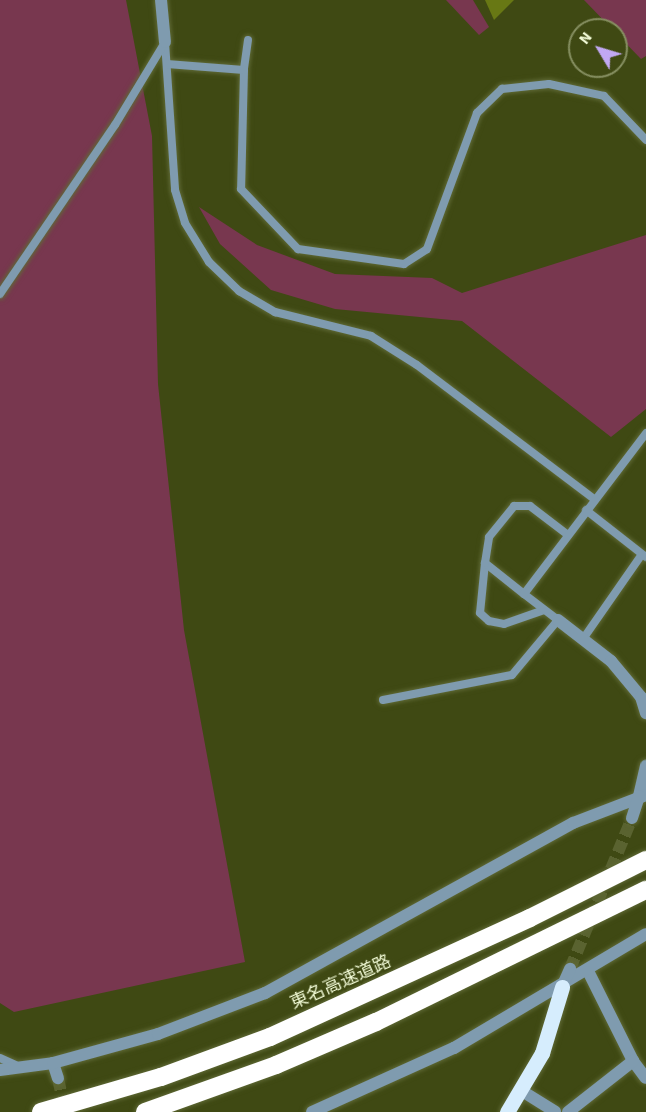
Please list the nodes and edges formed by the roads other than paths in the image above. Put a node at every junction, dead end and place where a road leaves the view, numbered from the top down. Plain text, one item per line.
1 (161, 0) edge
2 (248, 40) dead end
3 (165, 42) junction
4 (167, 64) junction
5 (244, 70) junction
6 (646, 140) edge
7 (0, 294) edge
8 (646, 433) edge
9 (594, 499) junction
10 (586, 510) junction
11 (568, 535) junction
12 (644, 556) edge
13 (485, 563) junction
14 (524, 594) junction
15 (544, 610) junction
16 (558, 620) junction
17 (583, 639) junction
18 (383, 700) dead end
19 (646, 713) edge
20 (646, 766) edge
21 (642, 796) edge
22 (632, 818) tunnel mouth
23 (646, 860) edge
24 (646, 890) edge
25 (646, 934) edge
26 (570, 969) tunnel mouth
27 (588, 971) junction
28 (562, 987) junction
29 (0, 1058) edge
30 (633, 1061) junction
31 (53, 1063) junction
32 (16, 1065) junction
33 (0, 1070) edge
34 (58, 1078) tunnel mouth
35 (646, 1078) edge
36 (522, 1091) junction
37 (41, 1112) edge
38 (145, 1112) edge
39 (312, 1112) edge
40 (507, 1112) edge
41 (555, 1112) edge
42 (568, 1112) edge

1 - 3 street
2 - 5 lane
3 - 4 lane
3 - 7 lane
4 - 5 lane
4 - 9 lane
5 - 6 lane
8 - 9 lane
9 - 10 lane
10 - 11 lane
10 - 12 lane
11 - 13 lane
11 - 14 lane
12 - 17 lane
13 - 14 lane
13 - 15 lane
14 - 15 lane
15 - 16 lane
16 - 17 street
16 - 18 lane
17 - 19 street
20 - 21 street
21 - 22 street
21 - 31 street
23 - 37 highway, 東名高速道路
24 - 38 highway
25 - 27 street
26 - 28 street
27 - 28 street
27 - 30 street
28 - 36 main road
28 - 39 street
29 - 32 lane
30 - 35 street
30 - 42 street
31 - 32 street
31 - 34 street
32 - 33 street
36 - 40 main road
36 - 41 street

